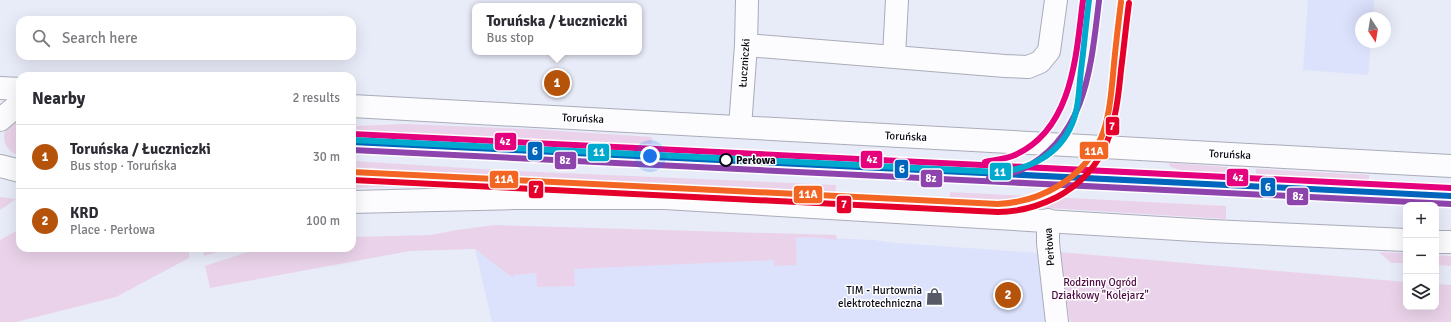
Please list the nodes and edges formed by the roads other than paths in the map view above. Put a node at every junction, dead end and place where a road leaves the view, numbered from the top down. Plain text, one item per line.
1 (747, 0) edge
2 (897, 0) edge
3 (1056, 0) edge
4 (746, 45) junction
5 (894, 56) junction
6 (0, 88) edge
7 (16, 89) edge
8 (16, 106) edge
9 (357, 106) edge
10 (0, 120) edge
11 (740, 127) junction
12 (1451, 166) edge
13 (356, 202) edge
14 (1048, 220) junction
15 (1403, 240) edge
16 (1439, 242) edge
17 (1451, 242) edge
18 (1057, 322) edge

1 - 4 main road, Łuczniczki
2 - 5 main road
3 - 5 main road
4 - 5 main road
4 - 11 main road, Łuczniczki
6 - 7 main road
8 - 10 main road
9 - 11 main road, Toruńska
11 - 12 main road, Toruńska
13 - 14 main road
14 - 15 main road
14 - 18 main road, Perłowa
16 - 17 main road

